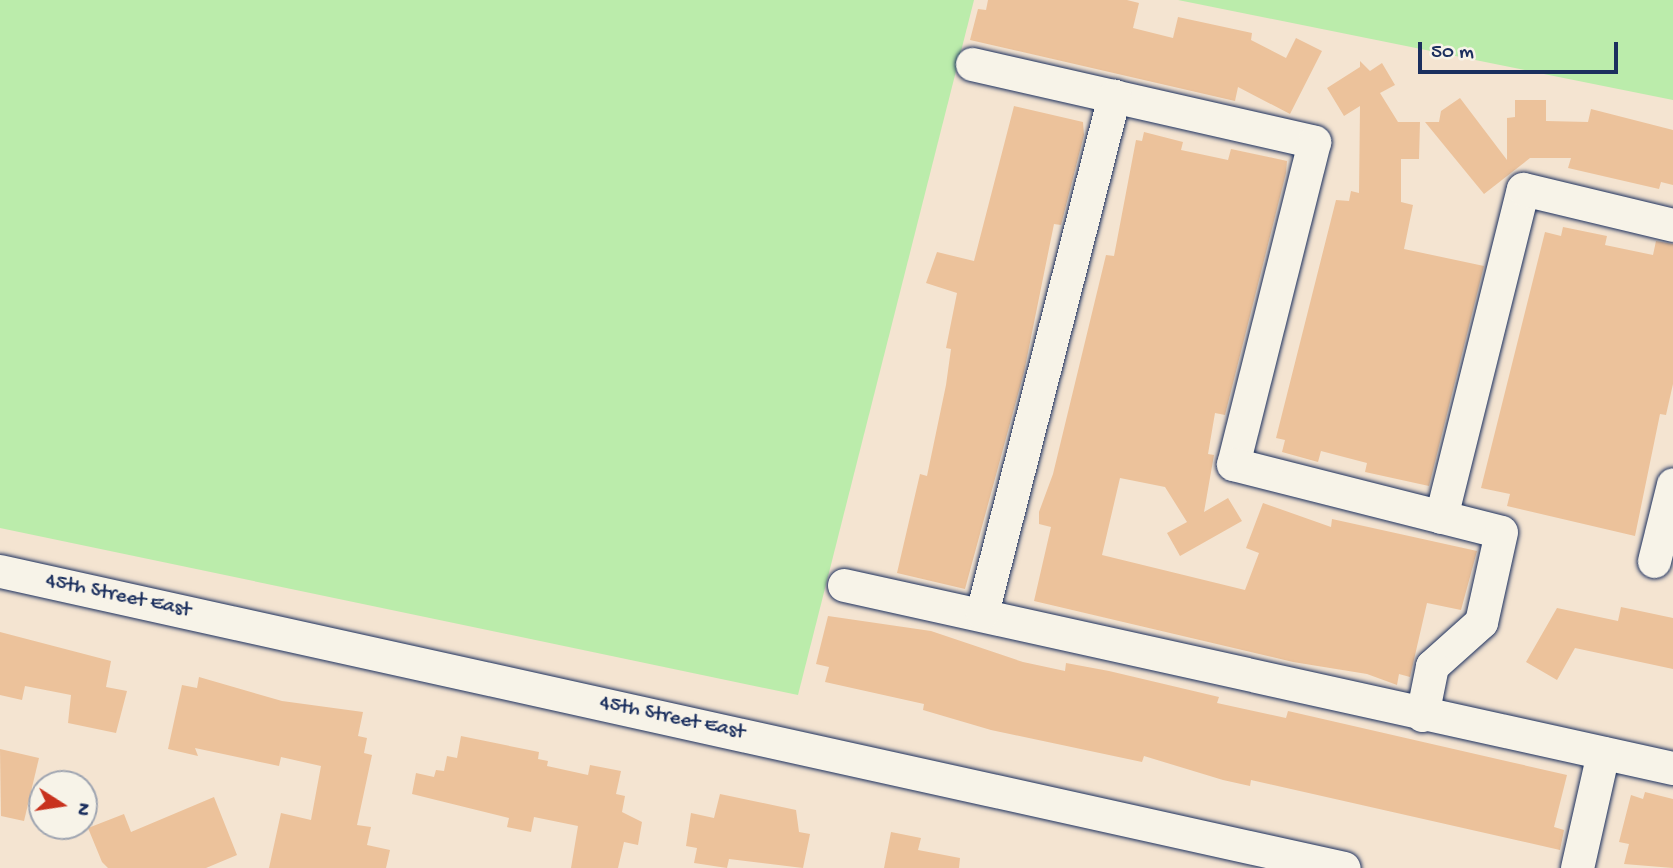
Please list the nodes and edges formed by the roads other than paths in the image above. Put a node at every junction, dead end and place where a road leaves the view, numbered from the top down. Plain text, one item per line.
1 (972, 64) dead end
2 (1114, 96) junction
3 (1673, 225) edge
4 (1673, 484) edge
5 (1441, 517) junction
6 (1654, 562) dead end
7 (0, 571) edge
8 (844, 585) dead end
9 (982, 613) junction
10 (1422, 715) junction
11 (1603, 754) junction
12 (1673, 768) edge
13 (1344, 868) edge
14 (1577, 868) edge

1 - 2 street
2 - 5 street
2 - 9 street
3 - 5 street
4 - 6 street
5 - 10 street
7 - 13 street, 45th Street East
8 - 9 street
9 - 10 street
10 - 11 street
11 - 12 street
11 - 14 street

